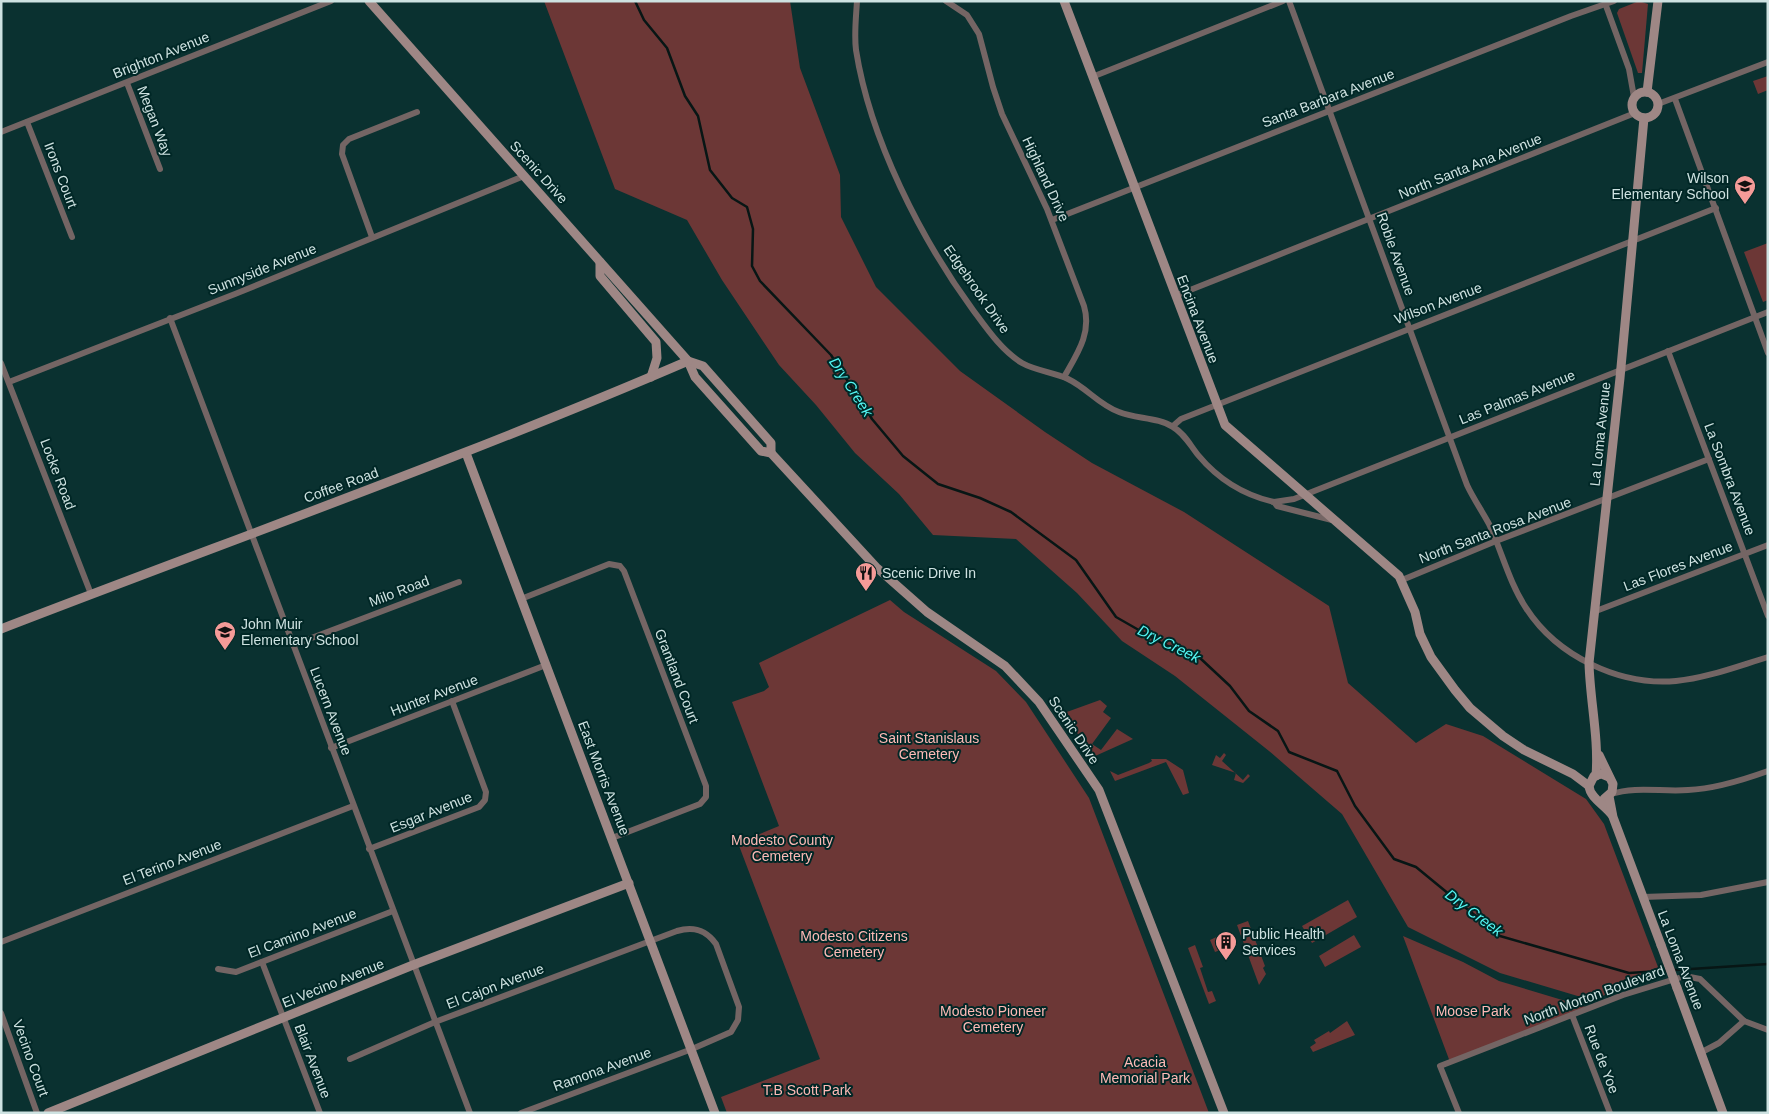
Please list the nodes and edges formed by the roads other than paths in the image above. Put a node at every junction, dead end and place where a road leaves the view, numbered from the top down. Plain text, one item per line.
1 (331, 1) edge
2 (369, 1) edge
3 (857, 1) edge
4 (946, 1) edge
5 (1064, 1) edge
6 (1283, 1) edge
7 (1289, 1) edge
8 (1614, 1) edge
9 (1658, 1) edge
10 (1605, 3) edge
11 (1768, 62) edge
12 (1092, 77) junction
13 (127, 83) junction
14 (1647, 92) junction
15 (1634, 97) junction
16 (1675, 99) junction
17 (1658, 104) junction
18 (1330, 111) junction
19 (417, 112) dead end
20 (1635, 113) junction
21 (1644, 118) junction
22 (27, 122) junction
23 (1, 132) edge
24 (160, 169) dead end
25 (524, 176) junction
26 (1134, 188) junction
27 (1716, 208) junction
28 (1370, 219) junction
29 (1052, 220) junction
30 (72, 237) dead end
31 (372, 238) junction
32 (1633, 240) junction
33 (600, 262) junction
34 (1175, 296) junction
35 (1768, 312) edge
36 (1755, 317) junction
37 (170, 318) junction
38 (1409, 327) junction
39 (1668, 351) junction
40 (1768, 353) edge
41 (688, 361) junction
42 (1, 363) edge
43 (1620, 370) junction
44 (1064, 377) junction
45 (651, 378) junction
46 (8, 382) junction
47 (1216, 405) junction
48 (1173, 426) junction
49 (1450, 437) junction
50 (466, 453) junction
51 (770, 453) junction
52 (1709, 459) junction
53 (1304, 495) junction
54 (1607, 499) junction
55 (1274, 502) junction
56 (1334, 521) junction
57 (250, 533) junction
58 (1496, 541) junction
59 (1768, 545) edge
60 (1745, 554) junction
61 (1402, 580) junction
62 (459, 582) dead end
63 (90, 594) junction
64 (521, 599) junction
65 (1596, 611) junction
66 (1768, 616) edge
67 (1, 629) edge
68 (293, 645) junction
69 (1768, 656) edge
70 (1589, 662) junction
71 (546, 665) junction
72 (452, 701) junction
73 (332, 748) junction
74 (1598, 752) junction
75 (1768, 771) edge
76 (1573, 774) junction
77 (1595, 776) junction
78 (1611, 780) junction
79 (1589, 786) junction
80 (1630, 789) junction
81 (1610, 795) junction
82 (1598, 799) junction
83 (353, 806) junction
84 (1614, 817) junction
85 (612, 838) junction
86 (369, 849) junction
87 (629, 882) junction
88 (1768, 882) edge
89 (1643, 897) junction
90 (393, 911) junction
91 (650, 940) junction
92 (1, 942) edge
93 (262, 962) junction
94 (413, 965) junction
95 (218, 969) dead end
96 (1, 1013) edge
97 (1572, 1015) junction
98 (283, 1018) junction
99 (1744, 1021) junction
100 (435, 1022) junction
101 (1768, 1030) edge
102 (692, 1049) junction
103 (1702, 1052) junction
104 (350, 1059) dead end
105 (37, 1113) edge
106 (48, 1113) edge
107 (320, 1113) edge
108 (470, 1113) edge
109 (521, 1113) edge
110 (715, 1113) edge
111 (1224, 1113) edge
112 (1460, 1113) edge
113 (1610, 1113) edge
114 (1723, 1113) edge

1 - 13 street, Brighton Avenue
2 - 25 main road, Scenic Drive
3 - 44 street, Edgebrook Drive
4 - 29 street, Highland Drive
5 - 12 main road, Encina Avenue
6 - 12 street
7 - 18 street, Roble Avenue
8 - 10 street, Santa Barbara Avenue
9 - 14 main road
10 - 15 street
10 - 18 street, Santa Barbara Avenue
11 - 16 street
12 - 26 main road, Encina Avenue
13 - 22 street, Brighton Avenue
13 - 24 street, Megan Way
14 - 15 main road
14 - 17 main road
15 - 20 main road
16 - 17 street
16 - 27 street
17 - 21 main road
18 - 26 street, Santa Barbara Avenue
18 - 28 street, Roble Avenue
19 - 31 street
20 - 21 main road
20 - 28 street, North Santa Ana Avenue
21 - 32 main road, La Loma Avenue
22 - 23 street, Brighton Avenue
22 - 30 street, Irons Court
25 - 31 street, Sunnyside Avenue
25 - 33 main road, Scenic Drive
26 - 29 street, Santa Barbara Avenue
26 - 34 main road, Encina Avenue
27 - 32 street, Wilson Avenue
27 - 36 street
28 - 34 street, North Santa Ana Avenue
28 - 38 street, Roble Avenue
29 - 44 street, Highland Drive
31 - 37 street, Sunnyside Avenue
32 - 38 street, Wilson Avenue
32 - 43 main road, La Loma Avenue
33 - 41 main road, Scenic Drive
33 - 45 main road
34 - 47 main road, Encina Avenue
35 - 36 street, Las Palmas Avenue
36 - 39 street, Las Palmas Avenue
36 - 40 street
37 - 46 street, Sunnyside Avenue
37 - 57 street, Lucern Avenue
38 - 47 street, Wilson Avenue
38 - 49 street, Roble Avenue
39 - 43 street, Las Palmas Avenue
39 - 52 street, La Sombra Avenue
41 - 45 main road, Coffee Road
41 - 51 main road, Scenic Drive
41 - 51 main road, Scenic Drive
42 - 46 street, Locke Road
43 - 49 street, Las Palmas Avenue
43 - 54 main road, La Loma Avenue
44 - 48 street, Edgebrook Drive
45 - 50 main road, Coffee Road
46 - 63 street, Locke Road
47 - 48 street, Wilson Avenue
47 - 53 main road, Encina Avenue
48 - 55 street
49 - 53 street, Las Palmas Avenue
49 - 58 street, Roble Avenue
50 - 57 main road, Coffee Road
50 - 64 main road, East Morris Avenue
51 - 111 main road, Scenic Drive
52 - 54 street, North Santa Rosa Avenue
52 - 60 street, La Sombra Avenue
53 - 55 street
53 - 56 main road, Encina Avenue
54 - 58 street, North Santa Rosa Avenue
54 - 65 main road, La Loma Avenue
55 - 56 street
56 - 61 main road, Encina Avenue
57 - 63 main road, Coffee Road
57 - 68 street, Lucern Avenue
58 - 61 street, North Santa Rosa Avenue
58 - 70 street, Roble Avenue
59 - 60 street, Las Flores Avenue
60 - 65 street, Las Flores Avenue
60 - 66 street, La Sombra Avenue
61 - 76 main road
62 - 68 street, Milo Road
63 - 67 main road, Coffee Road
64 - 71 main road, East Morris Avenue
64 - 85 street, Grantland Court
65 - 70 main road, La Loma Avenue
68 - 73 street, Lucern Avenue
69 - 70 street, Roble Avenue
70 - 74 main road, La Loma Avenue
71 - 72 street, Hunter Avenue
71 - 85 main road, East Morris Avenue
72 - 73 street, Hunter Avenue
72 - 86 street, Esgar Avenue
73 - 83 street, Lucern Avenue
74 - 77 main road, La Loma Avenue
74 - 78 main road, La Loma Avenue
75 - 80 street
76 - 77 main road
76 - 79 main road
77 - 78 main road
77 - 79 main road
78 - 80 street
78 - 81 main road
79 - 82 main road
80 - 81 street
81 - 82 main road
81 - 84 main road, La Loma Avenue
82 - 84 main road, La Loma Avenue
83 - 86 street, Lucern Avenue
83 - 92 street, El Terino Avenue
84 - 89 main road, La Loma Avenue
85 - 87 main road, East Morris Avenue
86 - 90 street, Lucern Avenue
87 - 91 main road, East Morris Avenue
87 - 94 main road, El Vecino Avenue
88 - 89 street
89 - 103 main road, La Loma Avenue, bridge
90 - 93 street, El Camino Avenue
90 - 94 street, Lucern Avenue
91 - 100 street, El Cajon Avenue
91 - 102 main road, East Morris Avenue
91 - 102 street, El Cajon Avenue
93 - 95 street, El Camino Avenue
93 - 98 street, Blair Avenue
94 - 98 main road, El Vecino Avenue
94 - 100 street, Lucern Avenue
96 - 105 street, Vecino Court
97 - 99 street, North Morton Boulevard
97 - 112 street, North Morton Boulevard
97 - 113 street, Rue de Yoe
98 - 106 main road, El Vecino Avenue
98 - 107 street, Blair Avenue
99 - 101 street, North Morton Boulevard
99 - 103 street
100 - 104 street, El Cajon Avenue
100 - 108 street, Lucern Avenue
102 - 109 street, Ramona Avenue
102 - 110 main road, East Morris Avenue
103 - 114 main road, La Loma Avenue

